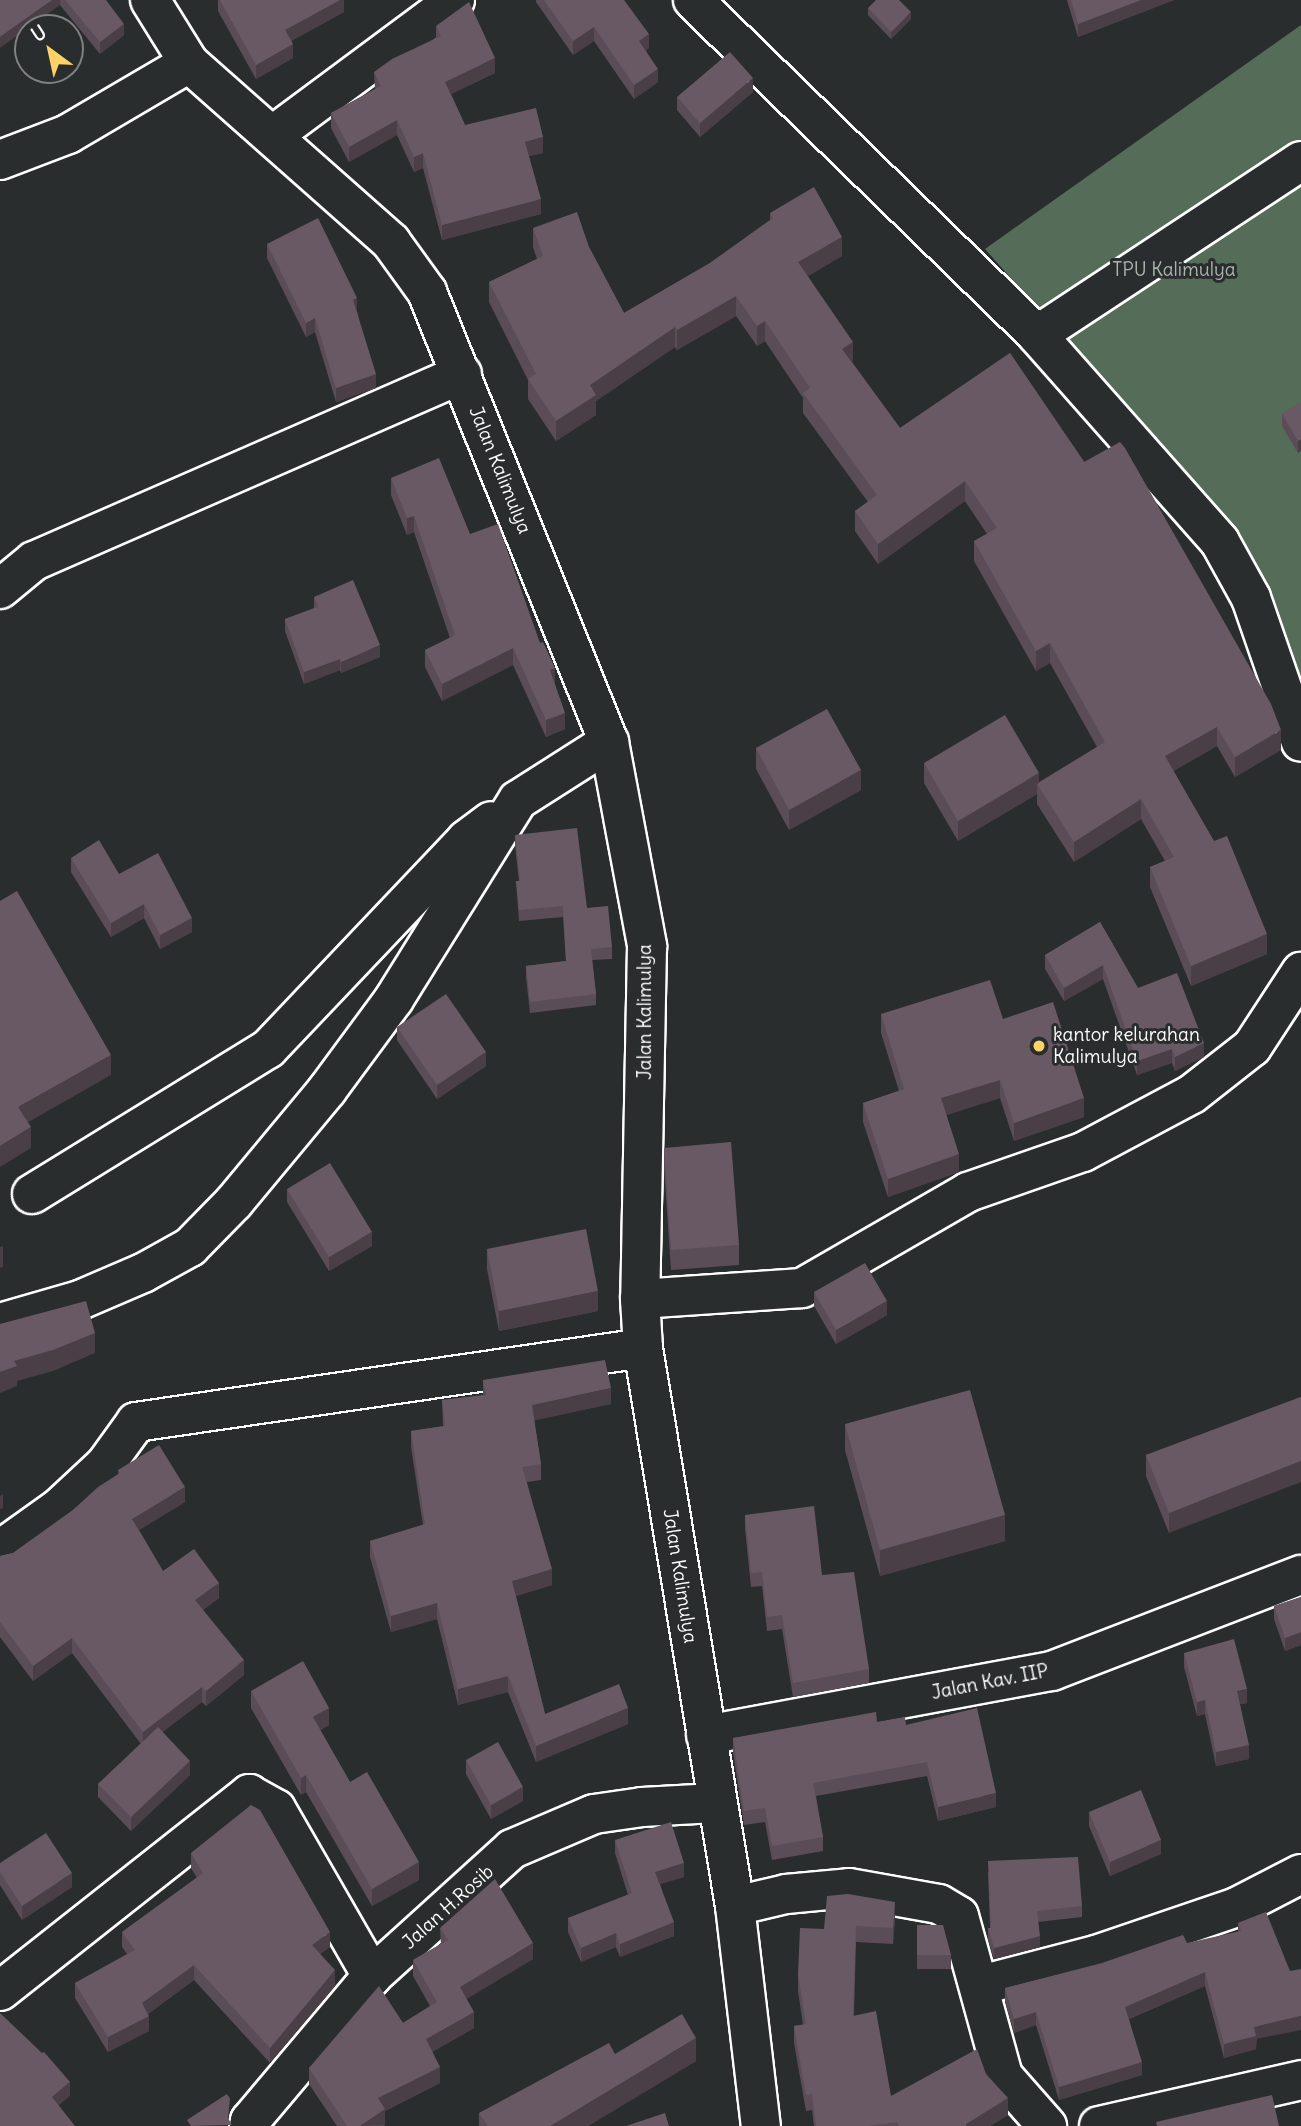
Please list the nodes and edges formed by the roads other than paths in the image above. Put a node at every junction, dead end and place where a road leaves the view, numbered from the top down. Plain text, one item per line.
1 (150, 0) edge
2 (455, 0) edge
3 (693, 0) edge
4 (188, 62) junction
5 (272, 136) junction
6 (1301, 161) edge
7 (1, 162) edge
8 (1037, 335) junction
9 (462, 374) junction
10 (0, 589) edge
11 (1301, 742) edge
12 (609, 743) junction
13 (518, 800) junction
14 (1301, 972) edge
15 (32, 1194) dead end
16 (640, 1299) junction
17 (0, 1323) edge
18 (643, 1348) junction
19 (0, 1550) edge
20 (1301, 1575) edge
21 (706, 1735) junction
22 (715, 1803) junction
23 (1301, 1874) edge
24 (735, 1906) junction
25 (372, 1976) junction
26 (981, 1985) junction
27 (0, 1991) edge
28 (1301, 2080) edge
29 (249, 2126) edge
30 (761, 2126) edge
31 (1046, 2126) edge
32 (1099, 2126) edge

1 - 4 street, Jalan Kalimulya
2 - 5 street
3 - 8 street
4 - 5 street, Jalan Kalimulya
4 - 7 street
5 - 9 street, Jalan Kalimulya
6 - 8 street
8 - 11 street
9 - 10 street
9 - 12 street, Jalan Kalimulya
12 - 13 street
12 - 16 street, Jalan Kalimulya
13 - 15 street
13 - 17 street
14 - 16 street
16 - 18 street, Jalan Kalimulya
18 - 19 street
18 - 21 street, Jalan Kalimulya
20 - 21 street, Jalan Kav. IIP
21 - 22 street, Jalan Kalimulya
22 - 24 street, Jalan Kalimulya
22 - 25 street, Jalan H.Rosib
23 - 26 street
24 - 26 street
24 - 30 street, Jalan Kalimulya
25 - 27 street
25 - 29 street, Jalan H.Rosib
26 - 31 street
28 - 32 street

